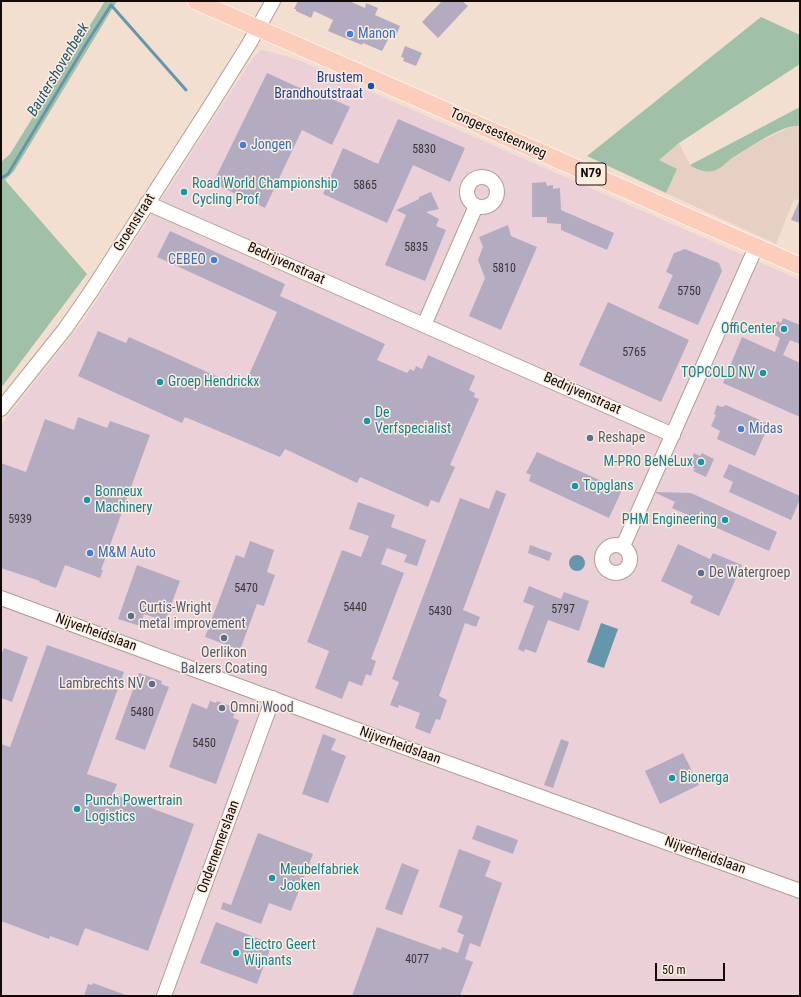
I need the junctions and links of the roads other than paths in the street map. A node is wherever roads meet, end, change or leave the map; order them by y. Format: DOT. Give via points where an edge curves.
graph roads {
  1 [pos="196,1"];
  2 [pos="273,1"];
  3 [pos="254,34"];
  4 [pos="147,203"];
  5 [pos="476,206"];
  6 [pos="756,247"];
  7 [pos="800,266"];
  8 [pos="424,324"];
  9 [pos="1,409"];
  10 [pos="673,435"];
  11 [pos="623,546"];
  12 [pos="1,598"];
  13 [pos="273,698"];
  14 [pos="800,891"];
  15 [pos="164,996"];
  1 -- 3 [label="main road, Tongersesteenweg / N79"];
  2 -- 3 [label="street, Groenstraat"];
  3 -- 4 [label="street, Groenstraat"];
  3 -- 6 [label="main road, Tongersesteenweg / N79"];
  4 -- 8 [label="street, Bedrijvenstraat"];
  4 -- 9 [label="street, Groenstraat" via="65,329"];
  5 -- 8 [label="street"];
  6 -- 7 [label="main road, Tongersesteenweg / N79"];
  6 -- 10 [label="street"];
  8 -- 10 [label="street, Bedrijvenstraat"];
  10 -- 11 [label="street"];
  12 -- 13 [label="street, Nijverheidslaan"];
  13 -- 14 [label="street, Nijverheidslaan"];
  13 -- 15 [label="street, Ondernemerslaan"];
}
